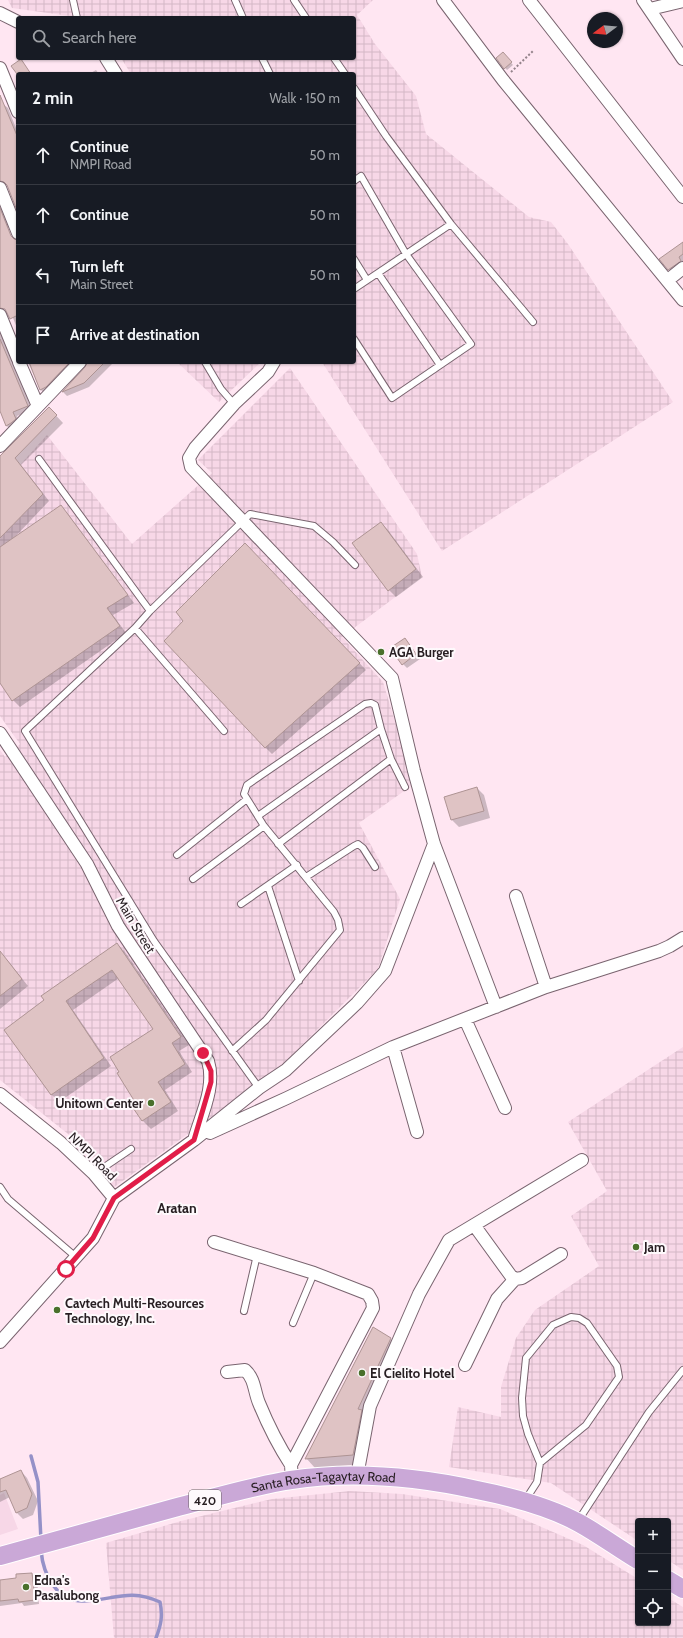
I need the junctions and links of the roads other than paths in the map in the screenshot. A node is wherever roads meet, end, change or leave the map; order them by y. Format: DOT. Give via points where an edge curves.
graph roads {
  1 [pos="73,0"];
  2 [pos="235,0"];
  3 [pos="294,0"];
  4 [pos="443,0"];
  5 [pos="529,0"];
  6 [pos="683,1"];
  7 [pos="646,5"];
  8 [pos="0,13"];
  9 [pos="77,16"];
  10 [pos="242,16"];
  11 [pos="305,16"];
  12 [pos="16,21"];
  13 [pos="683,59"];
  14 [pos="107,60"];
  15 [pos="263,60"];
  16 [pos="335,60"];
  17 [pos="0,68"];
  18 [pos="115,72"];
  19 [pos="269,72"];
  20 [pos="344,72"];
  21 [pos="2,81"];
  22 [pos="356,91"];
  23 [pos="16,108"];
  24 [pos="356,179"];
  25 [pos="0,188"];
  26 [pos="683,197"];
  27 [pos="451,224"];
  28 [pos="16,228"];
  29 [pos="406,254"];
  30 [pos="356,262"];
  31 [pos="683,268"];
  32 [pos="378,273"];
  33 [pos="367,280"];
  34 [pos="668,280"];
  35 [pos="356,288"];
  36 [pos="683,300"];
  37 [pos="0,315"];
  38 [pos="533,322"];
  39 [pos="356,342"];
  40 [pos="16,354"];
  41 [pos="20,364"];
  42 [pos="74,364"];
  43 [pos="207,364"];
  44 [pos="273,364"];
  45 [pos="440,365"];
  46 [pos="234,404"];
  47 [pos="38,406"];
  48 [pos="1,442"];
  49 [pos="39,459"];
  50 [pos="243,522"];
  51 [pos="354,565"];
  52 [pos="150,611"];
  53 [pos="135,628"];
  54 [pos="381,729"];
  55 [pos="224,731"];
  56 [pos="0,733"];
  57 [pos="391,759"];
  58 [pos="405,787"];
  59 [pos="247,799"];
  60 [pos="258,816"];
  61 [pos="264,826"];
  62 [pos="278,844"];
  63 [pos="434,844"];
  64 [pos="177,855"];
  65 [pos="297,865"];
  66 [pos="375,867"];
  67 [pos="306,877"];
  68 [pos="193,879"];
  69 [pos="268,886"];
  70 [pos="516,896"];
  71 [pos="241,904"];
  72 [pos="683,938"];
  73 [pos="299,982"];
  74 [pos="546,987"];
  75 [pos="496,1007"];
  76 [pos="465,1019"];
  77 [pos="393,1047"];
  78 [pos="232,1051"];
  79 [pos="259,1088"];
  80 [pos="0,1094"];
  81 [pos="505,1108"];
  82 [pos="418,1132"];
  83 [pos="194,1140"];
  84 [pos="131,1149"];
  85 [pos="582,1160"];
  86 [pos="94,1174"];
  87 [pos="0,1187"];
  88 [pos="114,1198"];
  89 [pos="474,1224"];
  90 [pos="214,1242"];
  91 [pos="561,1254"];
  92 [pos="257,1255"];
  93 [pos="76,1257"];
  94 [pos="314,1273"];
  95 [pos="515,1279"];
  96 [pos="244,1311"];
  97 [pos="293,1323"];
  98 [pos="0,1342"];
  99 [pos="465,1365"];
  100 [pos="683,1370"];
  101 [pos="227,1372"];
  102 [pos="540,1463"];
  103 [pos="292,1472"];
  104 [pos="357,1476"];
  105 [pos="525,1501"];
  106 [pos="578,1522"];
  107 [pos="6,1553"];
  108 [pos="635,1558"];
  109 [pos="671,1582"];
  110 [pos="683,1589"];
  1 -- 9 [label="lane"];
  2 -- 10 [label="lane"];
  3 -- 11 [label="lane"];
  4 -- 34 [label="street" via="503,80"];
  5 -- 26 [label="street"];
  6 -- 7 [label="street"];
  7 -- 13 [label="street"];
  8 -- 12 [label="street"];
  14 -- 18 [label="street"];
  15 -- 19 [label="lane"];
  16 -- 20 [label="lane"];
  17 -- 21 [label="street"];
  21 -- 23 [label="street"];
  22 -- 27 [label="lane"];
  24 -- 29 [label="lane" via="360,176"];
  25 -- 28 [label="street"];
  27 -- 29 [label="lane"];
  27 -- 38 [label="lane"];
  29 -- 32 [label="lane"];
  29 -- 45 [label="lane" via="471,344"];
  30 -- 33 [label="lane"];
  31 -- 34 [label="street"];
  32 -- 33 [label="lane"];
  32 -- 45 [label="lane"];
  33 -- 35 [label="lane"];
  34 -- 36 [label="street"];
  37 -- 40 [label="street"];
  39 -- 45 [label="lane" via="392,398"];
  41 -- 47 [label="street"];
  42 -- 47 [label="street"];
  43 -- 46 [label="lane" via="221,389"];
  44 -- 46 [label="street" via="268,372"];
  46 -- 50 [label="street" via="189,458 190,467"];
  47 -- 48 [label="street"];
  49 -- 52 [label="lane"];
  50 -- 51 [label="lane" via="250,514 314,526"];
  50 -- 52 [label="lane"];
  50 -- 63 [label="street" via="392,678"];
  52 -- 53 [label="lane"];
  53 -- 55 [label="lane"];
  53 -- 78 [label="lane" via="25,731 154,941"];
  54 -- 57 [label="lane"];
  54 -- 59 [label="lane" via="375,706 371,703 365,704 247,786 244,794"];
  54 -- 60 [label="lane"];
  56 -- 83 [label="street, Main Street" via="87,864 118,926 208,1061 211,1082"];
  57 -- 58 [label="lane"];
  57 -- 62 [label="lane"];
  59 -- 60 [label="lane"];
  59 -- 64 [label="lane"];
  60 -- 61 [label="lane"];
  61 -- 62 [label="lane"];
  61 -- 68 [label="lane"];
  62 -- 65 [label="lane"];
  63 -- 75 [label="street"];
  63 -- 79 [label="street" via="385,971 356,1003 286,1070"];
  65 -- 67 [label="lane"];
  65 -- 69 [label="lane"];
  66 -- 67 [label="lane" via="358,844"];
  67 -- 73 [label="lane" via="334,912 340,930"];
  69 -- 71 [label="lane"];
  69 -- 73 [label="lane"];
  70 -- 74 [label="street"];
  72 -- 74 [label="street" via="659,951"];
  73 -- 78 [label="lane" via="266,1020"];
  74 -- 75 [label="street"];
  75 -- 76 [label="street"];
  76 -- 77 [label="street"];
  76 -- 81 [label="street"];
  77 -- 82 [label="street"];
  77 -- 83 [label="street" via="293,1096"];
  78 -- 79 [label="lane"];
  79 -- 83 [label="street"];
  80 -- 86 [label="street, NMPI Road" via="61,1143"];
  83 -- 88 [label="street"];
  84 -- 86 [label="lane"];
  85 -- 89 [label="street"];
  86 -- 88 [label="street, NMPI Road"];
  87 -- 93 [label="lane" via="8,1199"];
  88 -- 93 [label="street, NMPI Road" via="93,1238"];
  89 -- 95 [label="street" via="510,1276"];
  89 -- 104 [label="street" via="449,1240 419,1294 370,1406"];
  90 -- 92 [label="street"];
  91 -- 95 [label="street" via="522,1278"];
  92 -- 94 [label="street"];
  92 -- 96 [label="lane"];
  93 -- 98 [label="street, NMPI Road"];
  94 -- 97 [label="lane"];
  94 -- 103 [label="street" via="368,1294 373,1308"];
  95 -- 99 [label="street" via="497,1299"];
  100 -- 106 [label="lane" via="649,1412"];
  101 -- 103 [label="street" via="245,1370 250,1375 258,1401"];
  102 -- 102 [label="lane" via="523,1416 526,1358 553,1325 571,1317 579,1318 587,1323 616,1366 619,1376 586,1425"];
  102 -- 105 [label="lane" via="537,1482"];
  103 -- 104 [label="main road, Santa Rosa-Tagaytay Road / 420"];
  103 -- 107 [label="main road, Santa Rosa-Tagaytay Road / 420" via="227,1494"];
  104 -- 105 [label="main road, Santa Rosa-Tagaytay Road / 420" via="456,1485"];
  105 -- 106 [label="main road, Santa Rosa-Tagaytay Road / 420"];
  106 -- 108 [label="main road, Santa Rosa-Tagaytay Road / 420"];
  109 -- 110 [label="main road"];
}
